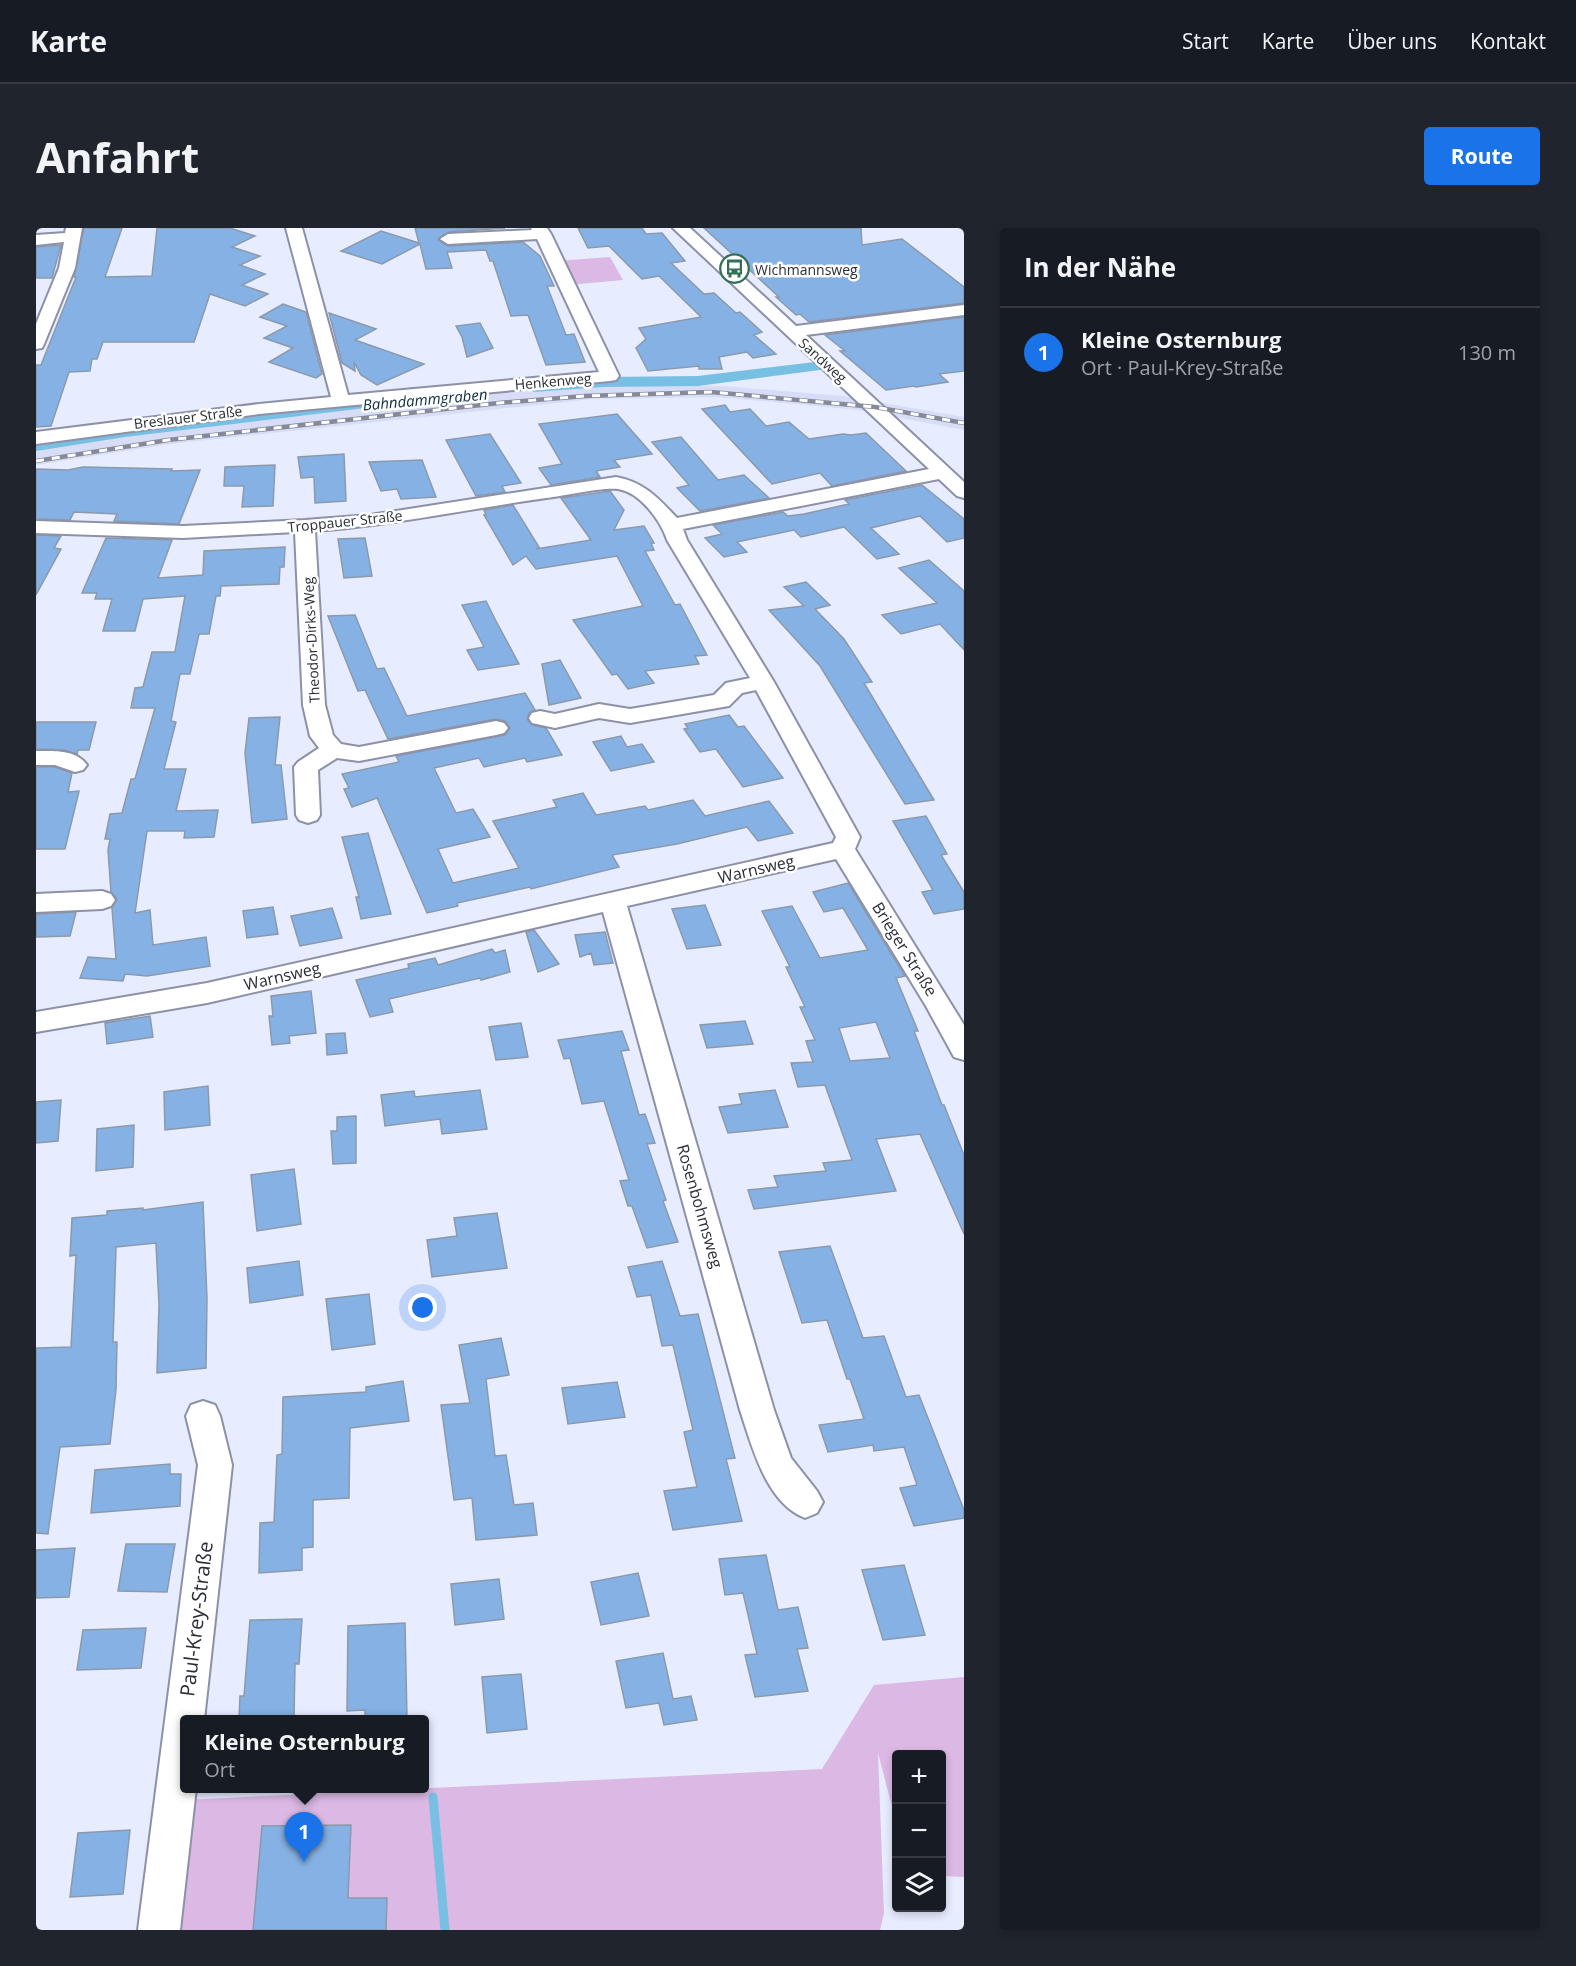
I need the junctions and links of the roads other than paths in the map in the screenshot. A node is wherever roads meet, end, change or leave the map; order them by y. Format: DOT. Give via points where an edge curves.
graph roads {
  1 [pos="294,228"];
  2 [pos="681,228"];
  3 [pos="541,231"];
  4 [pos="74,233"];
  5 [pos="448,239"];
  6 [pos="36,240"];
  7 [pos="43,308"];
  8 [pos="964,310"];
  9 [pos="792,332"];
  10 [pos="36,344"];
  11 [pos="404,395"];
  12 [pos="341,401"];
  13 [pos="36,438"];
  14 [pos="944,472"];
  15 [pos="964,492"];
  16 [pos="672,525"];
  17 [pos="304,526"];
  18 [pos="36,527"];
  19 [pos="763,682"];
  20 [pos="540,718"];
  21 [pos="496,728"];
  22 [pos="333,750"];
  23 [pos="36,758"];
  24 [pos="75,765"];
  25 [pos="308,815"];
  26 [pos="843,849"];
  27 [pos="102,900"];
  28 [pos="613,901"];
  29 [pos="36,903"];
  30 [pos="36,1022"];
  31 [pos="964,1050"];
  32 [pos="203,1416"];
  33 [pos="805,1502"];
  34 [pos="185,1715"];
  35 [pos="180,1756"];
  36 [pos="159,1930"];
  1 -- 12 [label="street"];
  2 -- 9 [label="street, Sandweg"];
  3 -- 5 [label="street"];
  3 -- 11 [label="street, Henkenweg" via="610,376"];
  4 -- 6 [label="street"];
  4 -- 7 [label="street" via="67,268"];
  7 -- 10 [label="street"];
  8 -- 9 [label="street"];
  9 -- 14 [label="street, Sandweg"];
  11 -- 12 [label="street, Breslauer Straße"];
  12 -- 13 [label="street, Breslauer Straße"];
  14 -- 15 [label="street, Sandweg"];
  14 -- 16 [label="street"];
  16 -- 17 [label="street, Troppauer Straße" via="641,492 616,483 370,521"];
  16 -- 19 [label="street" via="700,582"];
  17 -- 18 [label="street, Troppauer Straße" via="183,532"];
  17 -- 22 [label="street, Theodor-Dirks-Weg" via="314,705 322,736"];
  19 -- 20 [label="street" via="734,688 722,701 630,716 599,711 555,721"];
  19 -- 26 [label="street" via="848,837"];
  21 -- 22 [label="street" via="359,754"];
  22 -- 25 [label="street" via="306,767"];
  23 -- 24 [label="street" via="59,758"];
  26 -- 28 [label="street, Warnsweg"];
  26 -- 31 [label="street, Brieger Straße"];
  27 -- 29 [label="street"];
  28 -- 30 [label="street, Warnsweg" via="207,993"];
  28 -- 33 [label="street, Rosenbohmsweg" via="758,1410 777,1467"];
  32 -- 34 [label="street, Paul-Krey-Straße" via="215,1465"];
  35 -- 36 [label="street, Paul-Krey-Straße"];
}
